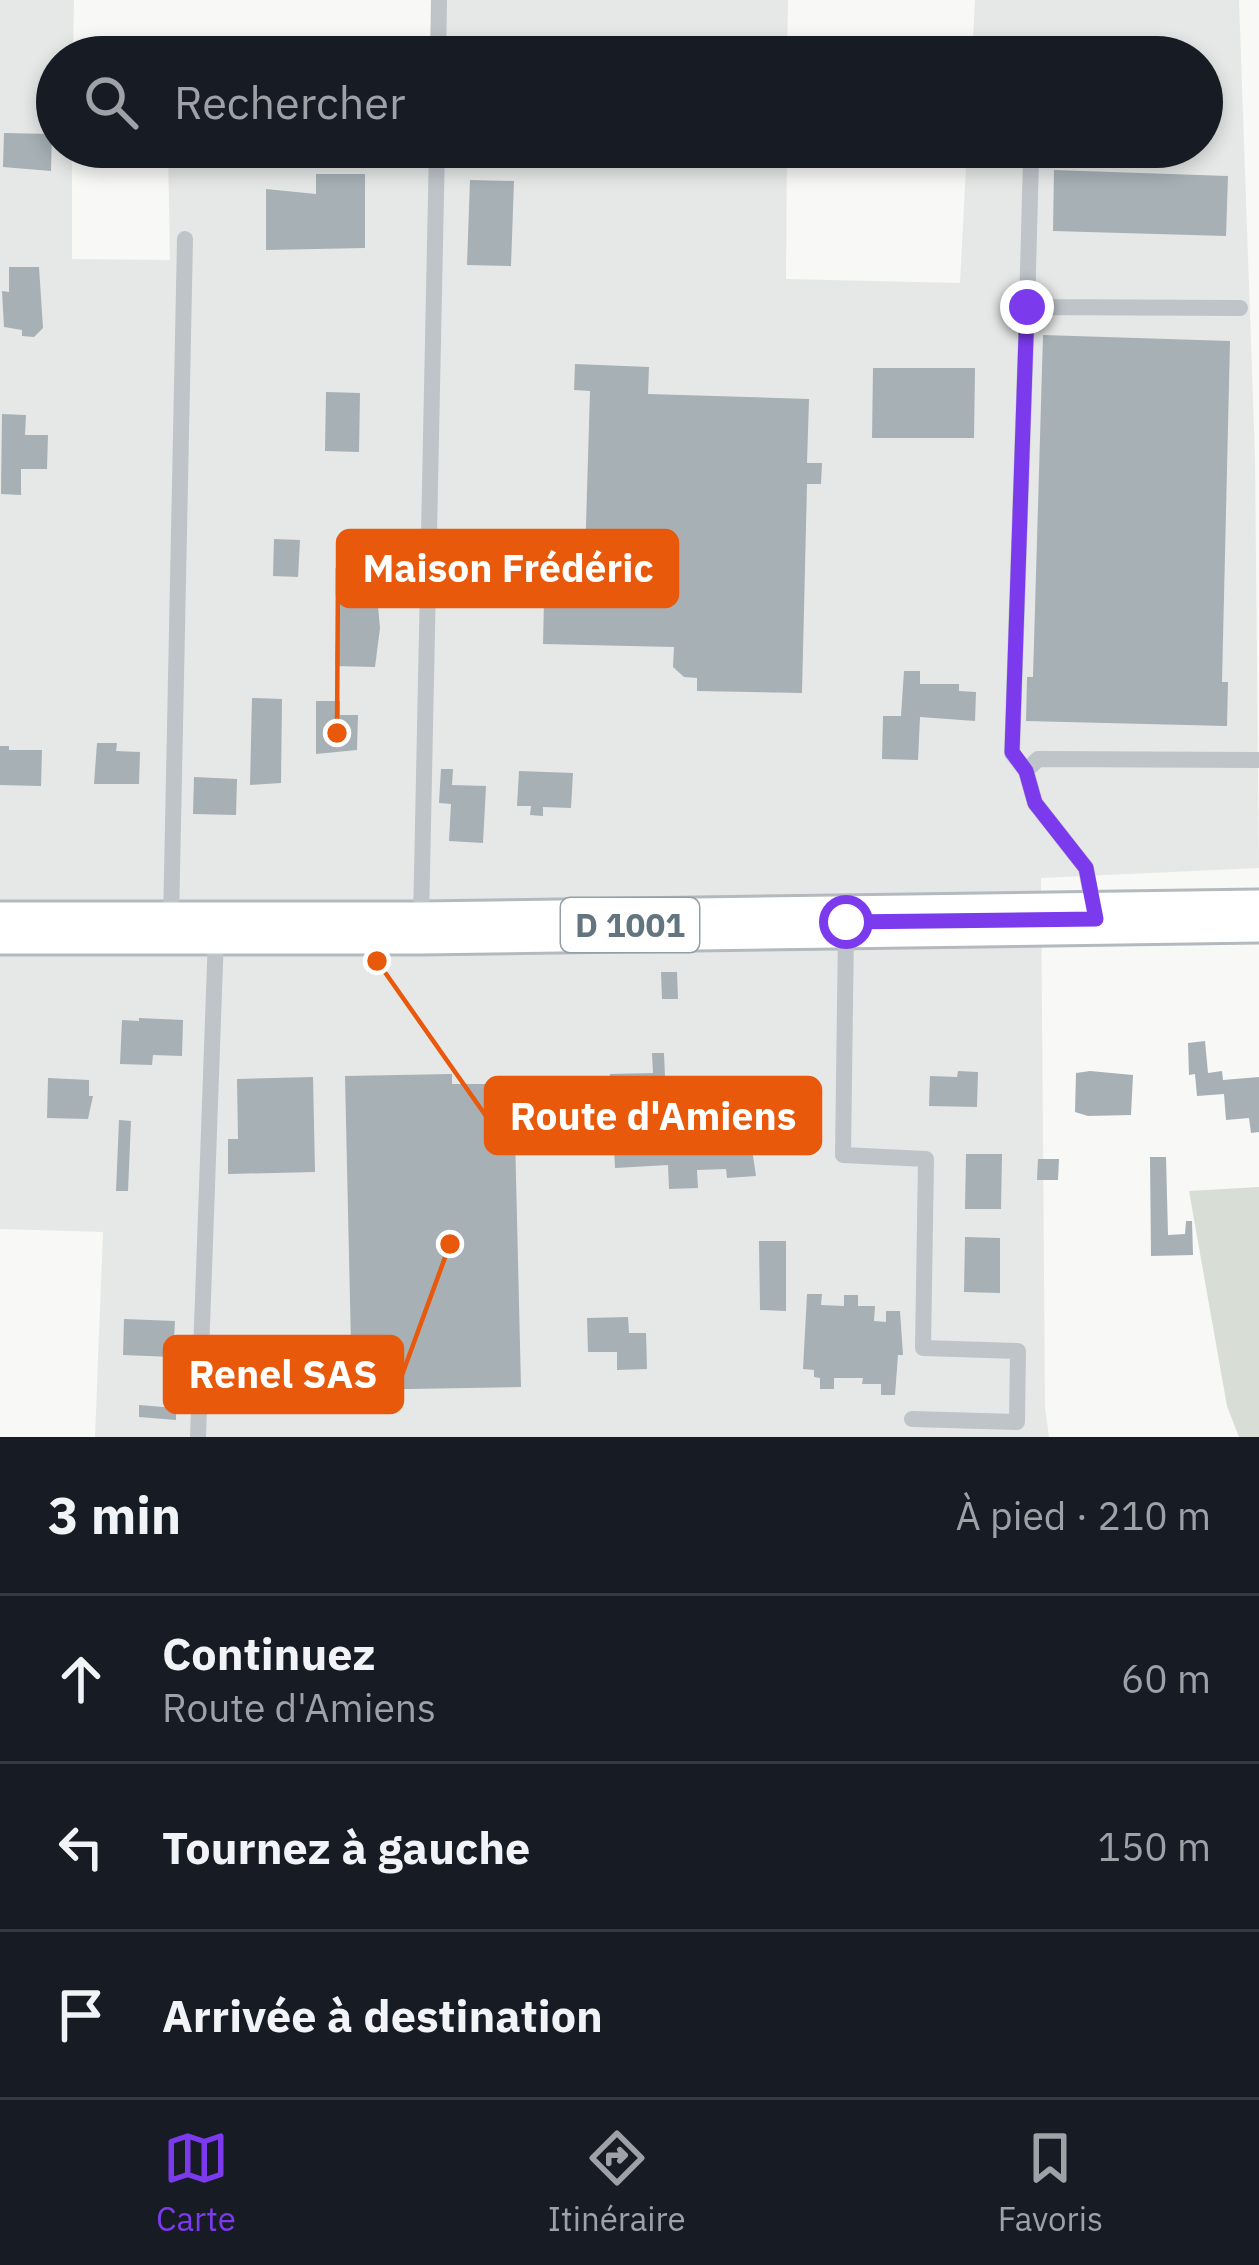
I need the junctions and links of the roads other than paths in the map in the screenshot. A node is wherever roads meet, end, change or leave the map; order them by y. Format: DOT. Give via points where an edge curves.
graph roads {
  1 [pos="439,0"];
  2 [pos="438,36"];
  3 [pos="437,168"];
  4 [pos="1031,168"];
  5 [pos="185,239"];
  6 [pos="1027,307"];
  7 [pos="1240,308"];
  8 [pos="1259,760"];
  9 [pos="1026,771"];
  10 [pos="1259,916"];
  11 [pos="1096,919"];
  12 [pos="846,922"];
  13 [pos="0,928"];
  14 [pos="193,928"];
  15 [pos="421,928"];
  16 [pos="912,1419"];
  17 [pos="197,1437"];
  1 -- 2 [label="lane"];
  3 -- 15 [label="lane"];
  4 -- 6 [label="lane"];
  5 -- 14 [label="lane"];
  6 -- 7 [label="lane"];
  6 -- 9 [label="lane" via="1012,752"];
  8 -- 9 [label="lane" via="1038,759"];
  9 -- 11 [label="lane" via="1035,803 1086,868"];
  10 -- 11 [label="main road, D 1001"];
  11 -- 12 [label="main road, D 1001"];
  12 -- 15 [label="main road, D 1001"];
  12 -- 16 [label="lane" via="843,1155 926,1159 923,1348 1018,1351 1017,1422"];
  13 -- 14 [label="main road, D 1001"];
  14 -- 15 [label="main road, D 1001"];
  14 -- 17 [label="lane"];
}
